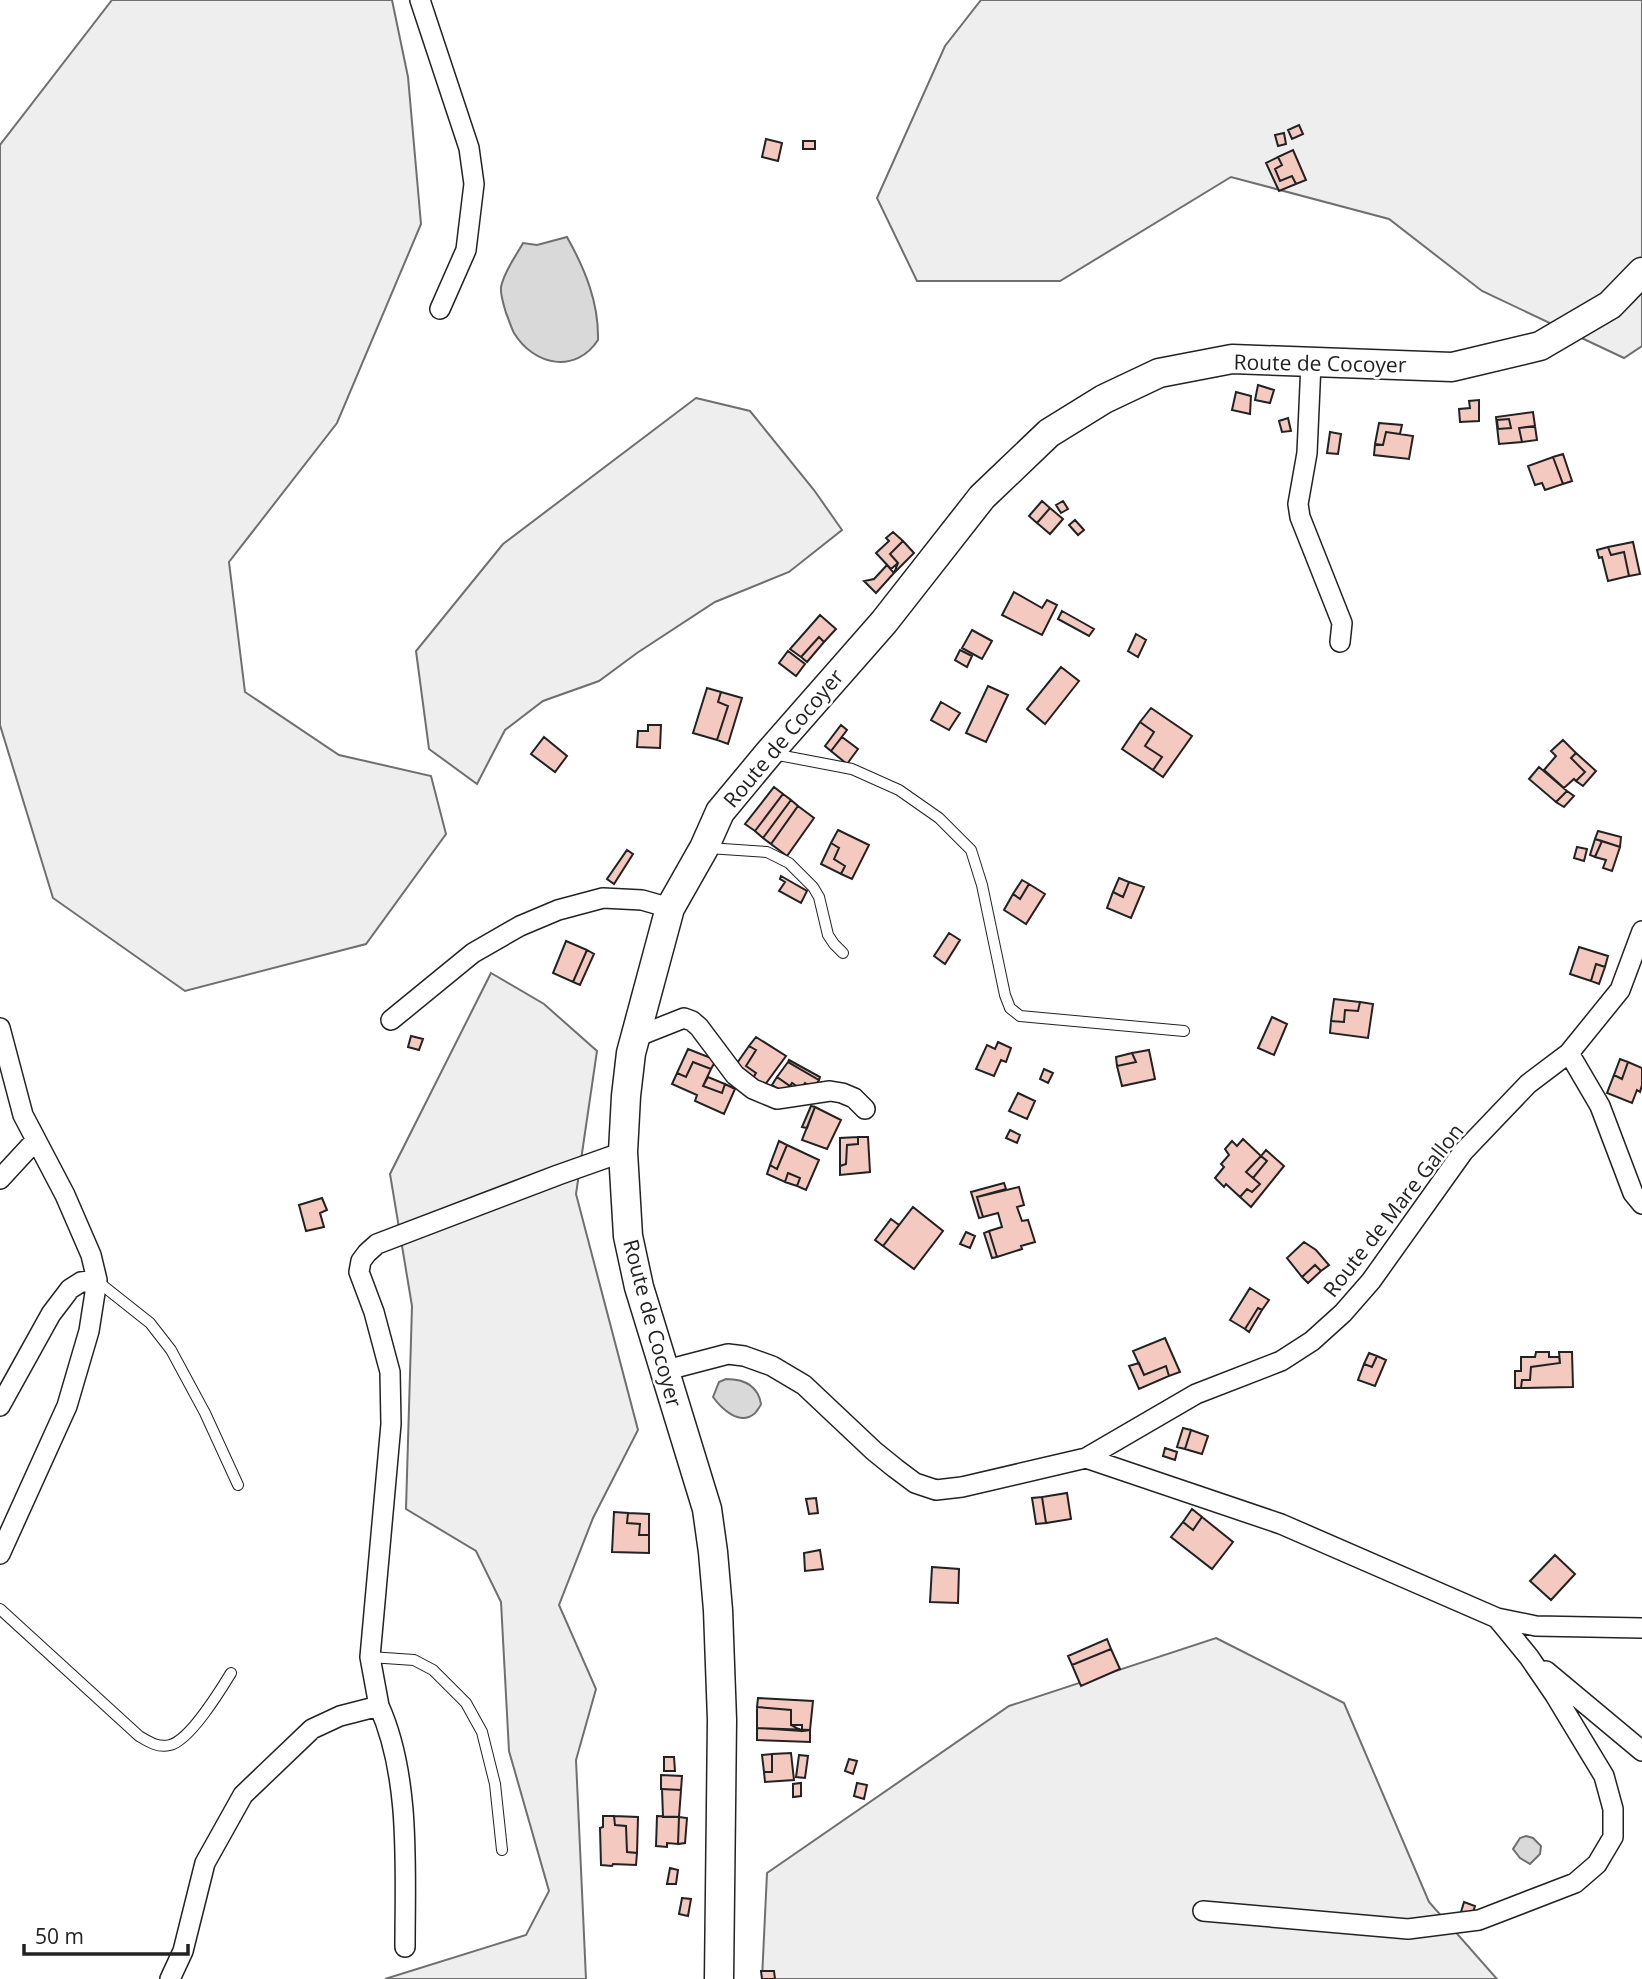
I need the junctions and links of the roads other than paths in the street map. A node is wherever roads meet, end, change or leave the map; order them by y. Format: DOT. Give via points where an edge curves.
graph roads {
  1 [pos="420,0"];
  2 [pos="1642,272"];
  3 [pos="440,309"];
  4 [pos="1311,363"];
  5 [pos="1340,642"];
  6 [pos="769,753"];
  7 [pos="704,848"];
  8 [pos="670,908"];
  9 [pos="1642,932"];
  10 [pos="843,953"];
  11 [pos="391,1020"];
  12 [pos="0,1028"];
  13 [pos="1184,1031"];
  14 [pos="636,1037"];
  15 [pos="1569,1053"];
  16 [pos="865,1109"];
  17 [pos="36,1140"];
  18 [pos="624,1152"];
  19 [pos="0,1179"];
  20 [pos="1642,1204"];
  21 [pos="97,1280"];
  22 [pos="663,1371"];
  23 [pos="0,1406"];
  24 [pos="1086,1458"];
  25 [pos="238,1485"];
  26 [pos="0,1554"];
  27 [pos="0,1609"];
  28 [pos="1497,1618"];
  29 [pos="1642,1628"];
  30 [pos="370,1657"];
  31 [pos="1529,1657"];
  32 [pos="231,1673"];
  33 [pos="379,1706"];
  34 [pos="1642,1751"];
  35 [pos="502,1850"];
  36 [pos="1203,1911"];
  37 [pos="405,1947"];
  38 [pos="170,1979"];
  39 [pos="719,1979"];
  1 -- 3 [label="street" via="470,148 474,184 466,250"];
  2 -- 4 [label="main road, Route de Cocoyer" via="1610,305 1539,346 1452,367"];
  4 -- 5 [label="street" via="1307,453 1298,504 1342,623"];
  4 -- 6 [label="main road, Route de Cocoyer" via="1232,359 1159,373 1104,399 1049,433 982,497 884,622"];
  6 -- 7 [label="main road, Route de Cocoyer" via="720,812"];
  6 -- 13 [label="lane" via="852,769 898,790 939,818 971,850 1005,995 1020,1016"];
  7 -- 8 [label="main road, Route de Cocoyer"];
  7 -- 10 [label="lane" via="767,852 789,863 813,887 828,935"];
  8 -- 11 [label="street" via="642,900 603,898 558,910 473,953"];
  8 -- 14 [label="main road, Route de Cocoyer"];
  9 -- 15 [label="street, Route de Mare Gallon" via="1620,990"];
  12 -- 17 [label="street" via="23,1115"];
  14 -- 16 [label="street" via="684,1018 699,1027 735,1075 753,1089 777,1100 842,1093"];
  14 -- 18 [label="main road, Route de Cocoyer" via="626,1096"];
  15 -- 20 [label="street" via="1600,1106 1633,1193"];
  15 -- 24 [label="street, Route de Mare Gallon" via="1528,1084 1462,1152 1371,1281 1312,1341 1281,1360 1196,1394"];
  17 -- 19 [label="street"];
  17 -- 21 [label="street" via="76,1219"];
  18 -- 22 [label="main road, Route de Cocoyer" via="628,1236"];
  18 -- 30 [label="street" via="377,1244 361,1262 359,1272 390,1372 391,1424"];
  21 -- 23 [label="street" via="70,1289"];
  21 -- 25 [label="lane" via="150,1323 171,1350"];
  21 -- 26 [label="street" via="89,1331 67,1406"];
  22 -- 24 [label="street, Route de Mare Gallon" via="728,1354 772,1366 804,1385 895,1468 915,1483 936,1490"];
  22 -- 39 [label="main road, Route de Cocoyer" via="707,1508 717,1599 722,1720"];
  24 -- 28 [label="street" via="1281,1524"];
  27 -- 32 [label="lane" via="139,1736 155,1745 182,1741"];
  28 -- 29 [label="street" via="1536,1626"];
  28 -- 31 [label="street"];
  30 -- 33 [label="street"];
  30 -- 35 [label="lane" via="414,1660 433,1670 466,1703 482,1732 495,1784"];
  31 -- 34 [label="street"];
  31 -- 36 [label="street" via="1604,1776 1613,1809 1613,1837 1597,1864 1575,1883 1479,1920 1408,1929"];
  33 -- 37 [label="street" via="397,1761 404,1827"];
  33 -- 38 [label="street" via="340,1716 312,1730 243,1795 205,1863 183,1951"];
}
